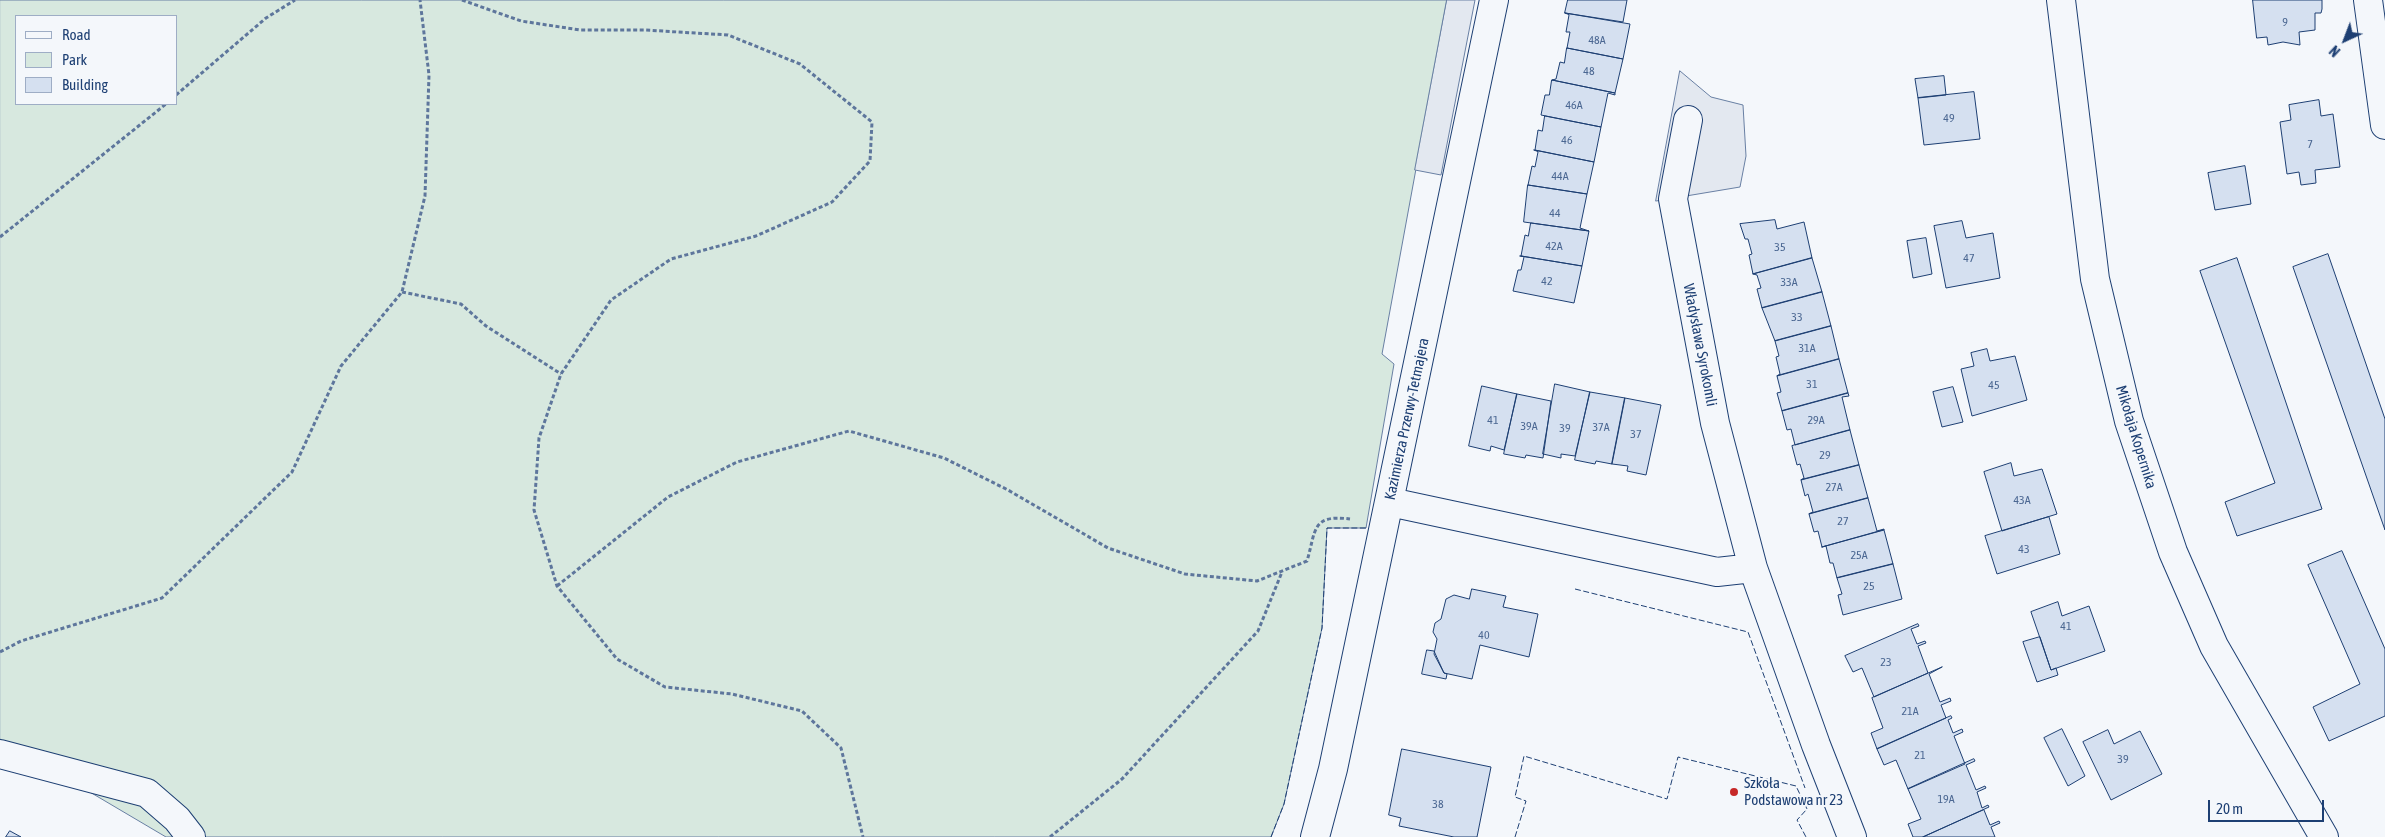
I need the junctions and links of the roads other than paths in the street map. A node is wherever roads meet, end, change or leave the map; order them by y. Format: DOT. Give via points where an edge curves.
graph roads {
  1 [pos="1494,0"];
  2 [pos="2061,0"];
  3 [pos="2368,0"];
  4 [pos="1688,120"];
  5 [pos="2385,125"];
  6 [pos="1390,502"];
  7 [pos="1753,568"];
  8 [pos="0,754"];
  9 [pos="191,837"];
  10 [pos="1315,837"];
  11 [pos="1852,837"];
  12 [pos="2324,837"];
  1 -- 6 [label="street, Kazimierza Przerwy-Tetmajera"];
  2 -- 12 [label="street, Mikołaja Kopernika" via="2095,279 2129,421 2173,552 2214,646"];
  3 -- 5 [label="street"];
  4 -- 7 [label="street, Władysława Syrokomli" via="1673,199 1676,220 1715,424"];
  6 -- 7 [label="street" via="1717,572"];
  6 -- 10 [label="street, Kazimierza Przerwy-Tetmajera" via="1333,769"];
  7 -- 11 [label="street, Władysława Syrokomli"];
  8 -- 9 [label="street" via="147,793 177,819"];
}
